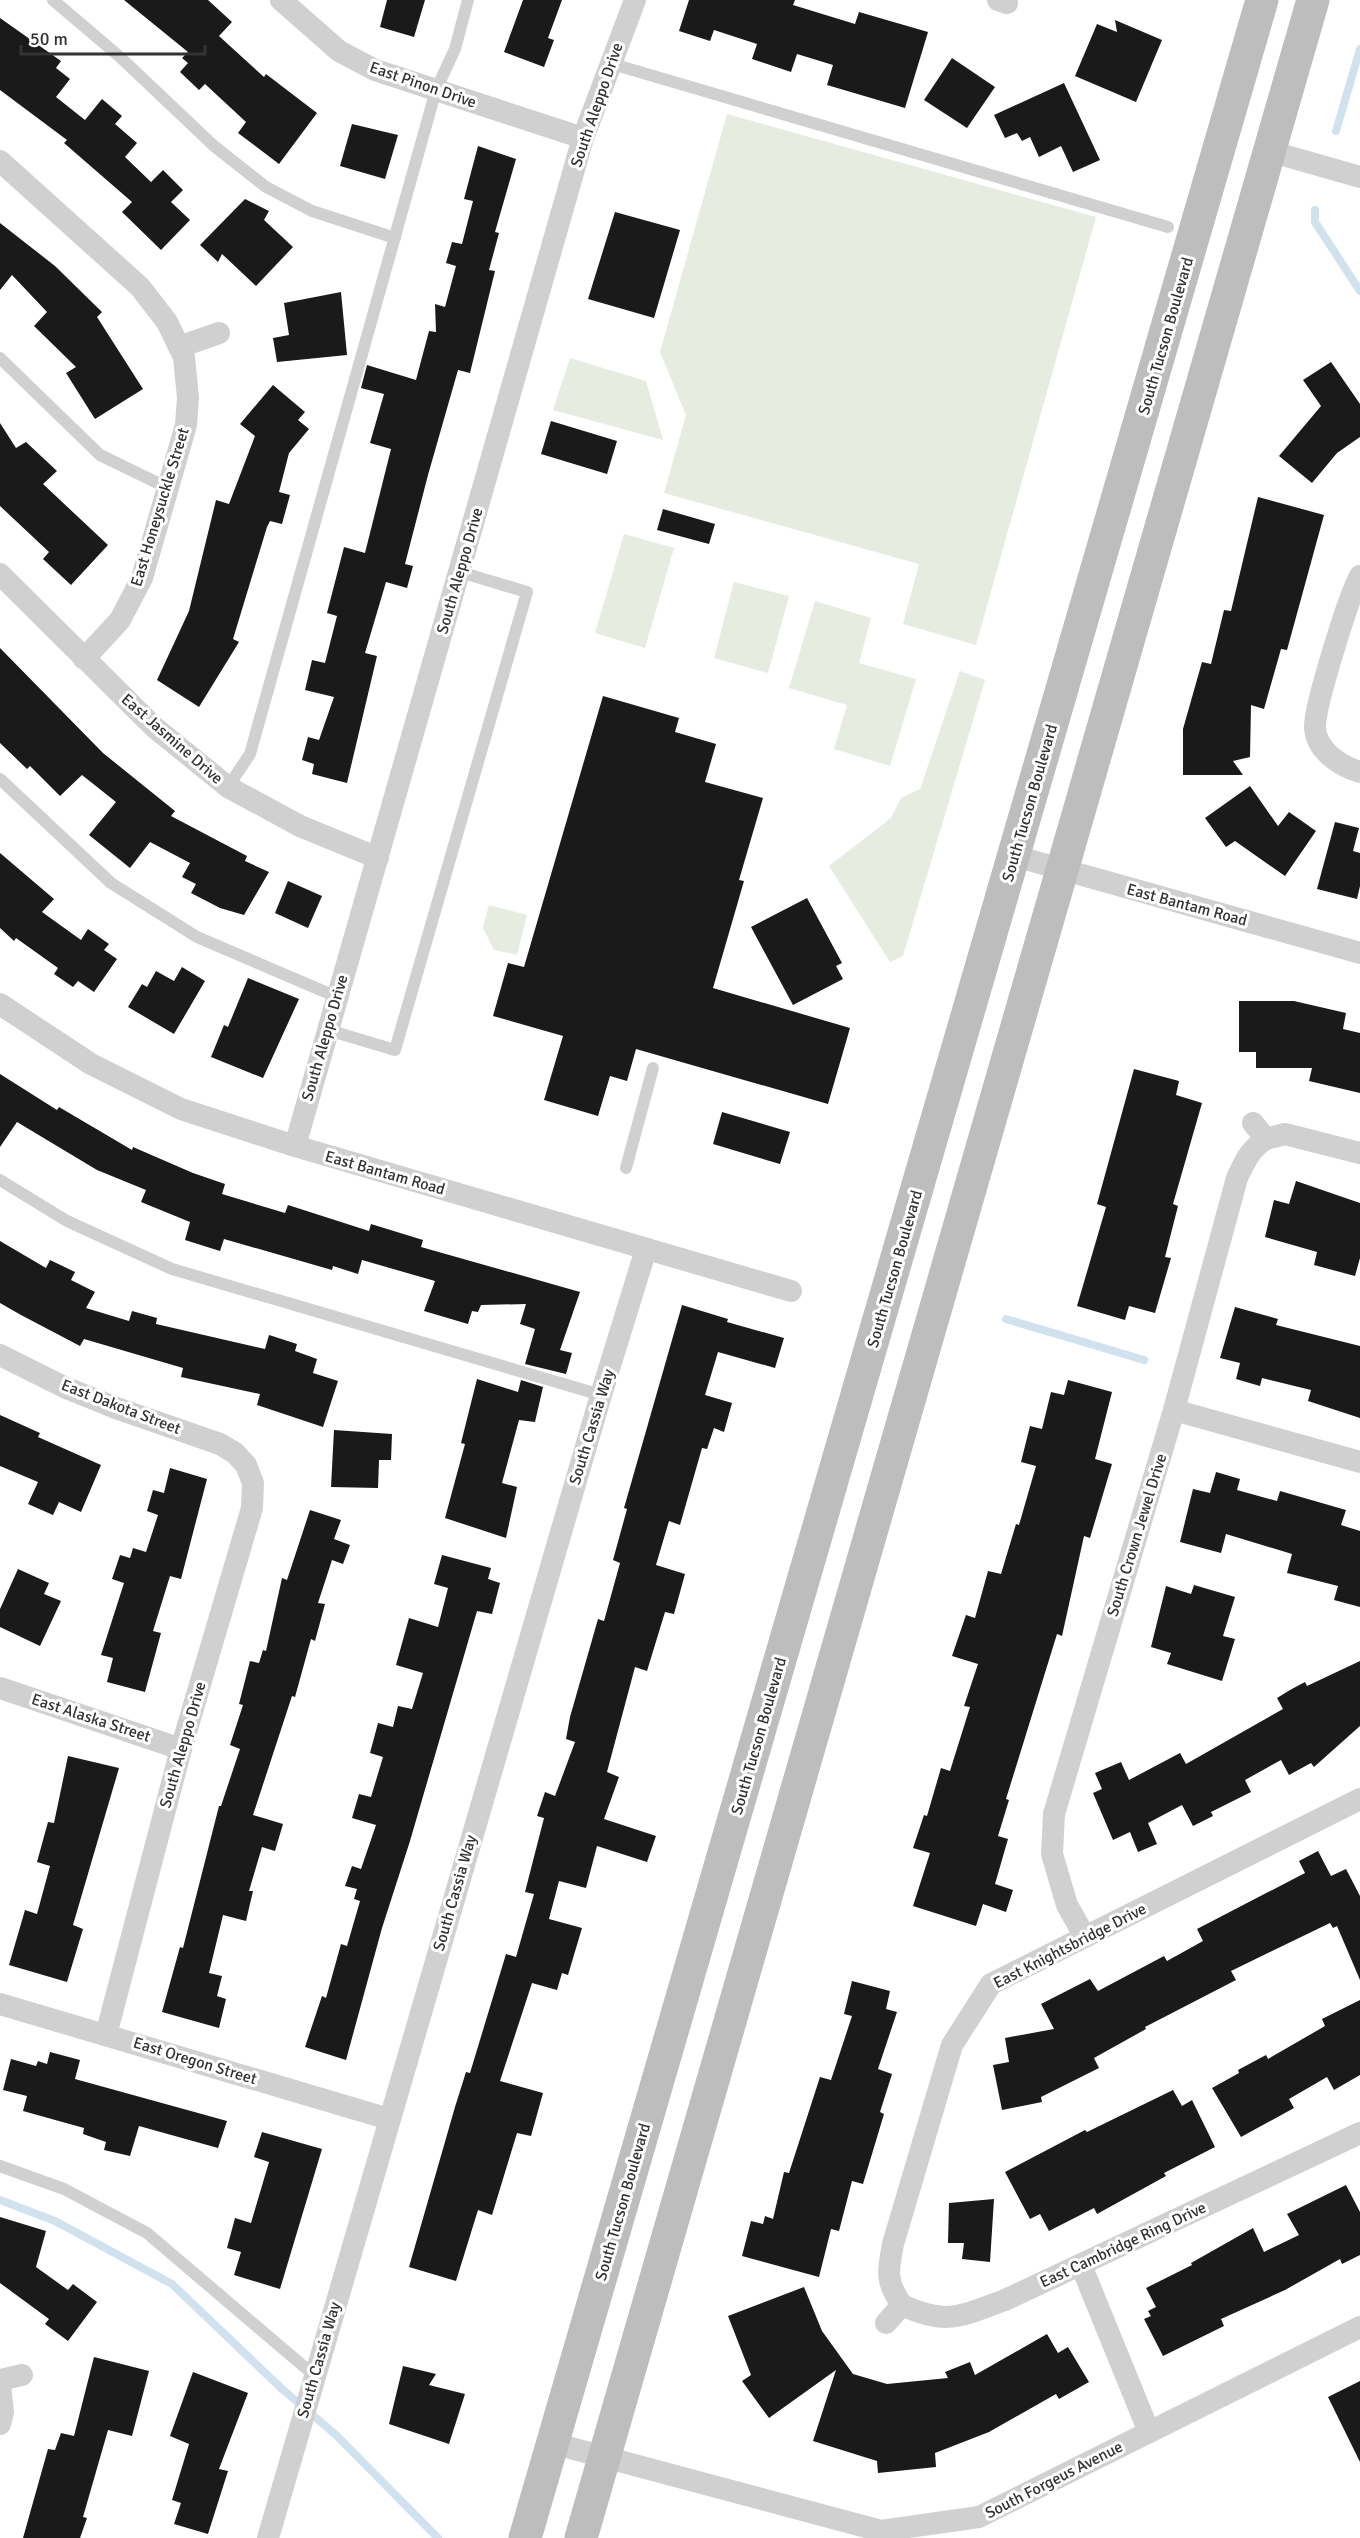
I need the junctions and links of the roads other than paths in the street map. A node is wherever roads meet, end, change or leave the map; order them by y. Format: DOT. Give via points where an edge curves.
graph roads {
  1 [pos="53,0"];
  2 [pos="281,0"];
  3 [pos="468,0"];
  4 [pos="635,0"];
  5 [pos="1262,0"];
  6 [pos="1312,0"];
  7 [pos="609,63"];
  8 [pos="436,90"];
  9 [pos="583,138"];
  10 [pos="1269,151"];
  11 [pos="0,161"];
  12 [pos="1360,177"];
  13 [pos="1168,227"];
  14 [pos="395,238"];
  15 [pos="219,333"];
  16 [pos="179,347"];
  17 [pos="0,358"];
  18 [pos="168,488"];
  19 [pos="460,572"];
  20 [pos="0,574"];
  21 [pos="1360,576"];
  22 [pos="84,659"];
  23 [pos="1360,772"];
  24 [pos="0,779"];
  25 [pos="228,787"];
  26 [pos="1015,856"];
  27 [pos="378,858"];
  28 [pos="1064,870"];
  29 [pos="1360,953"];
  30 [pos="337,996"];
  31 [pos="0,1004"];
  32 [pos="328,1030"];
  33 [pos="654,1068"];
  34 [pos="295,1146"];
  35 [pos="1360,1153"];
  36 [pos="626,1168"];
  37 [pos="0,1180"];
  38 [pos="646,1249"];
  39 [pos="791,1291"];
  40 [pos="0,1355"];
  41 [pos="601,1395"];
  42 [pos="1174,1410"];
  43 [pos="250,1460"];
  44 [pos="1360,1462"];
  45 [pos="0,1688"];
  46 [pos="181,1749"];
  47 [pos="1360,1799"];
  48 [pos="1085,1937"];
  49 [pos="0,2004"];
  50 [pos="106,2035"];
  51 [pos="389,2119"];
  52 [pos="1360,2133"];
  53 [pos="0,2166"];
  54 [pos="1081,2265"];
  55 [pos="902,2305"];
  56 [pos="886,2323"];
  57 [pos="1360,2327"];
  58 [pos="315,2376"];
  59 [pos="0,2385"];
  60 [pos="0,2424"];
  61 [pos="1149,2432"];
  62 [pos="552,2443"];
  63 [pos="602,2458"];
  64 [pos="855,2531"];
  65 [pos="888,2534"];
  66 [pos="268,2538"];
  67 [pos="525,2538"];
  68 [pos="580,2538"];
  1 -- 14 [label="lane" via="214,146 266,187 312,211"];
  2 -- 8 [label="street, East Pinon Drive" via="339,51 375,70"];
  3 -- 8 [label="lane" via="455,49"];
  4 -- 7 [label="street, South Aleppo Drive"];
  5 -- 26 [label="main road, South Tucson Boulevard"];
  6 -- 10 [label="main road"];
  7 -- 9 [label="street, South Aleppo Drive"];
  7 -- 13 [label="lane"];
  8 -- 9 [label="street, East Pinon Drive"];
  8 -- 14 [label="lane"];
  9 -- 19 [label="street, South Aleppo Drive"];
  10 -- 12 [label="street"];
  10 -- 28 [label="main road"];
  11 -- 16 [label="street, East Honeysuckle Street" via="140,287 167,322"];
  14 -- 25 [label="lane" via="250,754"];
  15 -- 16 [label="street"];
  16 -- 18 [label="street, East Honeysuckle Street" via="184,357 188,398 186,425"];
  17 -- 18 [label="lane" via="100,455"];
  18 -- 22 [label="street, East Honeysuckle Street" via="142,578 120,620"];
  19 -- 27 [label="street, South Aleppo Drive"];
  19 -- 32 [label="lane" via="527,591 394,1050"];
  20 -- 22 [label="street, East Jasmine Drive"];
  21 -- 23 [label="street" via="1320,695 1314,728 1317,753"];
  22 -- 25 [label="street, East Jasmine Drive" via="154,727"];
  24 -- 30 [label="lane" via="111,883 197,938"];
  25 -- 27 [label="street, East Jasmine Drive" via="300,826"];
  26 -- 28 [label="street, East Bantam Road"];
  26 -- 62 [label="main road, South Tucson Boulevard"];
  27 -- 30 [label="street, South Aleppo Drive"];
  28 -- 29 [label="street, East Bantam Road"];
  28 -- 63 [label="main road"];
  30 -- 32 [label="street, South Aleppo Drive"];
  31 -- 34 [label="street, East Bantam Road" via="91,1064 180,1109"];
  32 -- 34 [label="street, South Aleppo Drive"];
  33 -- 36 [label="lane"];
  34 -- 38 [label="street, East Bantam Road"];
  35 -- 42 [label="street, South Crown Jewel Drive" via="1260,1131 1256,1146 1237,1178"];
  37 -- 41 [label="lane" via="67,1221 172,1269"];
  38 -- 39 [label="street, East Bantam Road"];
  38 -- 41 [label="street, South Cassia Way"];
  40 -- 43 [label="street, East Dakota Street" via="64,1387 220,1444"];
  41 -- 51 [label="street, South Cassia Way"];
  42 -- 44 [label="street"];
  42 -- 48 [label="street, South Crown Jewel Drive" via="1054,1814 1052,1854 1067,1905"];
  43 -- 46 [label="street, South Aleppo Drive" via="252,1508"];
  45 -- 46 [label="street, East Alaska Street"];
  46 -- 50 [label="street, South Aleppo Drive"];
  47 -- 48 [label="street, East Knightsbridge Drive"];
  48 -- 55 [label="street, East Knightsbridge Drive" via="991,1984 952,2045 891,2253 888,2278"];
  49 -- 50 [label="street, East Oregon Street"];
  50 -- 51 [label="street, East Oregon Street"];
  51 -- 58 [label="street, South Cassia Way"];
  52 -- 54 [label="street, East Cambridge Ring Drive"];
  53 -- 58 [label="lane" via="64,2188 147,2233"];
  54 -- 55 [label="street, East Cambridge Ring Drive" via="1005,2300 951,2318 931,2317"];
  54 -- 61 [label="street"];
  55 -- 56 [label="street"];
  57 -- 61 [label="street, South Forgeus Avenue"];
  58 -- 66 [label="street, South Cassia Way"];
  59 -- 60 [label="street"];
  61 -- 65 [label="street, South Forgeus Avenue" via="979,2517"];
  62 -- 63 [label="street, South Forgeus Avenue"];
  62 -- 67 [label="main road, South Tucson Boulevard"];
  63 -- 64 [label="street, South Forgeus Avenue"];
  63 -- 68 [label="main road"];
  64 -- 65 [label="street, South Forgeus Avenue"];
}
